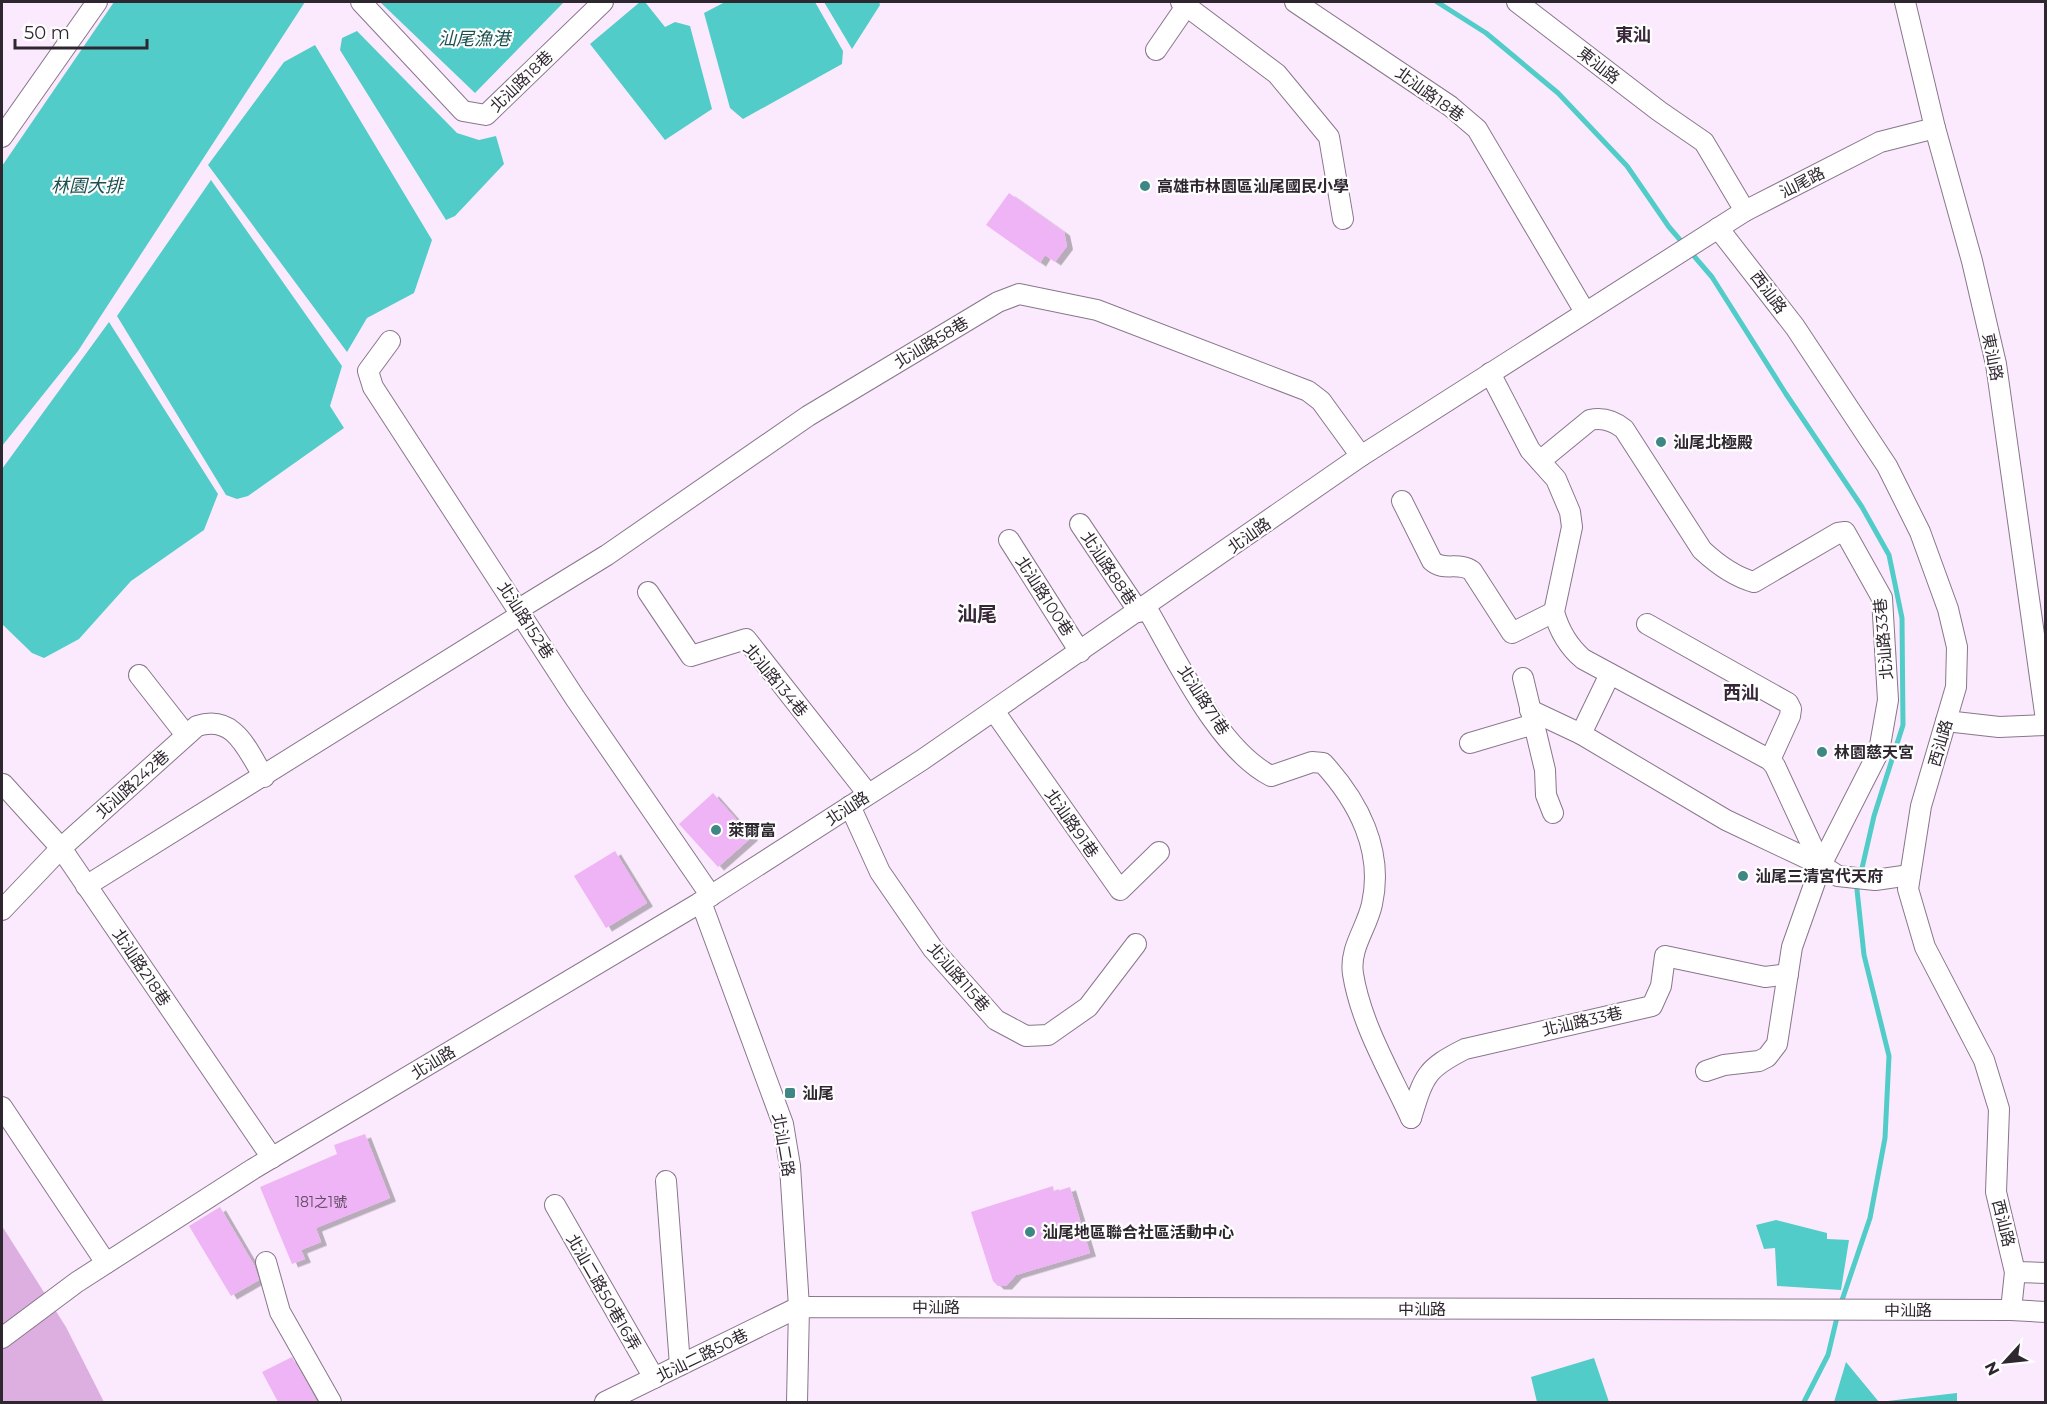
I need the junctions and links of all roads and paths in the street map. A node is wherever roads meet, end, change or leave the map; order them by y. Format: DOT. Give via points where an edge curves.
graph roads {
  1 [pos="97,2"];
  2 [pos="361,2"];
  3 [pos="603,2"];
  4 [pos="1295,2"];
  5 [pos="1517,2"];
  6 [pos="1905,2"];
  7 [pos="1185,3"];
  8 [pos="1156,50"];
  9 [pos="1935,128"];
  10 [pos="2,137"];
  11 [pos="1745,211"];
  12 [pos="1342,219"];
  13 [pos="1712,232"];
  14 [pos="1677,254"];
  15 [pos="1586,312"];
  16 [pos="390,341"];
  17 [pos="1490,373"];
  18 [pos="1361,456"];
  19 [pos="1540,461"];
  20 [pos="1402,501"];
  21 [pos="1080,524"];
  22 [pos="1009,540"];
  23 [pos="648,592"];
  24 [pos="1143,609"];
  25 [pos="521,612"];
  26 [pos="1554,612"];
  27 [pos="1647,624"];
  28 [pos="1080,652"];
  29 [pos="1610,674"];
  30 [pos="139,675"];
  31 [pos="1523,678"];
  32 [pos="993,711"];
  33 [pos="1532,717"];
  34 [pos="2046,720"];
  35 [pos="1946,721"];
  36 [pos="2046,725"];
  37 [pos="1581,734"];
  38 [pos="186,735"];
  39 [pos="1470,743"];
  40 [pos="1770,760"];
  41 [pos="264,777"];
  42 [pos="3,784"];
  43 [pos="868,795"];
  44 [pos="850,806"];
  45 [pos="1553,813"];
  46 [pos="61,848"];
  47 [pos="1158,852"];
  48 [pos="1821,865"];
  49 [pos="1910,875"];
  50 [pos="86,886"];
  51 [pos="706,899"];
  52 [pos="2,910"];
  53 [pos="1136,944"];
  54 [pos="1788,974"];
  55 [pos="1706,1071"];
  56 [pos="2,1107"];
  57 [pos="1411,1118"];
  58 [pos="272,1158"];
  59 [pos="666,1181"];
  60 [pos="555,1205"];
  61 [pos="266,1262"];
  62 [pos="106,1263"];
  63 [pos="2015,1272"];
  64 [pos="2046,1273"];
  65 [pos="799,1307"];
  66 [pos="2011,1310"];
  67 [pos="2046,1312"];
  68 [pos="2,1338"];
  69 [pos="681,1365"];
  70 [pos="654,1378"];
  71 [pos="331,1402"];
  72 [pos="605,1402"];
  73 [pos="796,1402"];
  1 -- 10 [label="street"];
  2 -- 3 [label="street, 北汕路18巷" via="463,111 486,115"];
  4 -- 15 [label="street, 北汕路18巷" via="1450,106 1477,129"];
  5 -- 11 [label="street, 東汕路" via="1704,142"];
  6 -- 9 [label="street, 東汕路"];
  7 -- 8 [label="street"];
  7 -- 12 [label="street" via="1277,74 1329,137"];
  9 -- 11 [label="street, 汕尾路" via="1880,142"];
  9 -- 34 [label="street, 東汕路" via="1996,364"];
  11 -- 13 [label="street, 汕尾路"];
  13 -- 14 [label="street, 汕尾路"];
  13 -- 35 [label="street, 西汕路" via="1802,336 1887,466 1920,532 1948,609 1957,647 1956,687"];
  14 -- 15 [label="street, 北汕路"];
  15 -- 17 [label="street, 北汕路"];
  16 -- 25 [label="street, 北汕路152巷" via="368,371 369,379"];
  17 -- 18 [label="street, 北汕路"];
  17 -- 19 [label="street" via="1530,450"];
  18 -- 24 [label="street, 北汕路"];
  18 -- 25 [label="street, 北汕路58巷" via="1321,402 1308,391 1097,310 1019,294 998,302 808,416"];
  19 -- 26 [label="street" via="1556,479 1572,527"];
  19 -- 48 [label="street, 北汕路33巷" via="1590,420 1600,418 1617,424 1624,429 1702,550 1754,582 1838,533 1845,532 1850,537 1882,598 1888,699 1879,752"];
  20 -- 26 [label="street" via="1432,561 1441,567 1461,566 1472,571 1512,633"];
  21 -- 24 [label="street, 北汕路88巷"];
  22 -- 28 [label="street, 北汕路100巷"];
  23 -- 43 [label="street, 北汕路134巷" via="691,656 746,639"];
  24 -- 28 [label="street, 北汕路"];
  24 -- 57 [label="street, 北汕路71巷" via="1218,728 1258,770 1271,776 1312,762 1323,763 1340,782 1367,828 1375,866 1372,904 1353,953 1352,973 1367,1023"];
  25 -- 41 [label="street, 北汕路58巷"];
  25 -- 51 [label="street, 北汕路152巷"];
  26 -- 29 [label="street" via="1575,652"];
  27 -- 40 [label="street" via="1788,703 1790,716"];
  28 -- 32 [label="street, 北汕路"];
  29 -- 37 [label="street"];
  29 -- 40 [label="street"];
  30 -- 38 [label="street"];
  31 -- 33 [label="street"];
  32 -- 43 [label="street, 北汕路"];
  32 -- 47 [label="street, 北汕路91巷" via="1120,890"];
  33 -- 37 [label="street"];
  33 -- 39 [label="street"];
  33 -- 45 [label="street"];
  35 -- 36 [label="street" via="1999,728"];
  35 -- 49 [label="street, 西汕路" via="1921,806"];
  37 -- 48 [label="street" via="1726,820"];
  38 -- 41 [label="street, 北汕路242巷" via="210,722 222,724 238,736"];
  38 -- 46 [label="street, 北汕路242巷"];
  40 -- 48 [label="street"];
  41 -- 50 [label="street, 北汕路58巷"];
  42 -- 46 [label="street, 北汕路218巷"];
  43 -- 44 [label="street, 北汕路"];
  44 -- 51 [label="street, 北汕路"];
  44 -- 53 [label="street, 北汕路115巷" via="880,872 933,949 996,1020 1026,1036 1048,1035 1088,1007"];
  46 -- 50 [label="street, 北汕路218巷"];
  46 -- 52 [label="street, 北汕路242巷"];
  48 -- 49 [label="street" via="1838,876 1875,880"];
  48 -- 54 [label="street, 北汕路33巷" via="1792,947"];
  49 -- 63 [label="street, 西汕路" via="1908,889 1925,947 1984,1060 1999,1109 1996,1192"];
  50 -- 58 [label="street, 北汕路218巷"];
  51 -- 58 [label="street, 北汕路"];
  51 -- 65 [label="street, 北汕二路" via="783,1125 790,1166"];
  54 -- 55 [label="street, 北汕路33巷" via="1777,1044 1767,1057"];
  54 -- 57 [label="street, 北汕路33巷" via="1765,977 1665,956 1661,986 1652,1006 1465,1049 1437,1063 1424,1079"];
  56 -- 62 [label="street"];
  58 -- 62 [label="street, 北汕路"];
  59 -- 69 [label="street"];
  60 -- 70 [label="street, 北汕二路50巷16弄"];
  61 -- 71 [label="street" via="287,1327"];
  62 -- 68 [label="street, 北汕路"];
  63 -- 64 [label="street"];
  63 -- 66 [label="street, 西汕路"];
  65 -- 66 [label="street, 中汕路"];
  65 -- 69 [label="street, 北汕二路50巷"];
  65 -- 73 [label="street, 北汕二路"];
  66 -- 67 [label="street, 中汕路"];
  69 -- 70 [label="street, 北汕二路50巷"];
  70 -- 72 [label="street, 北汕二路50巷"];
}
